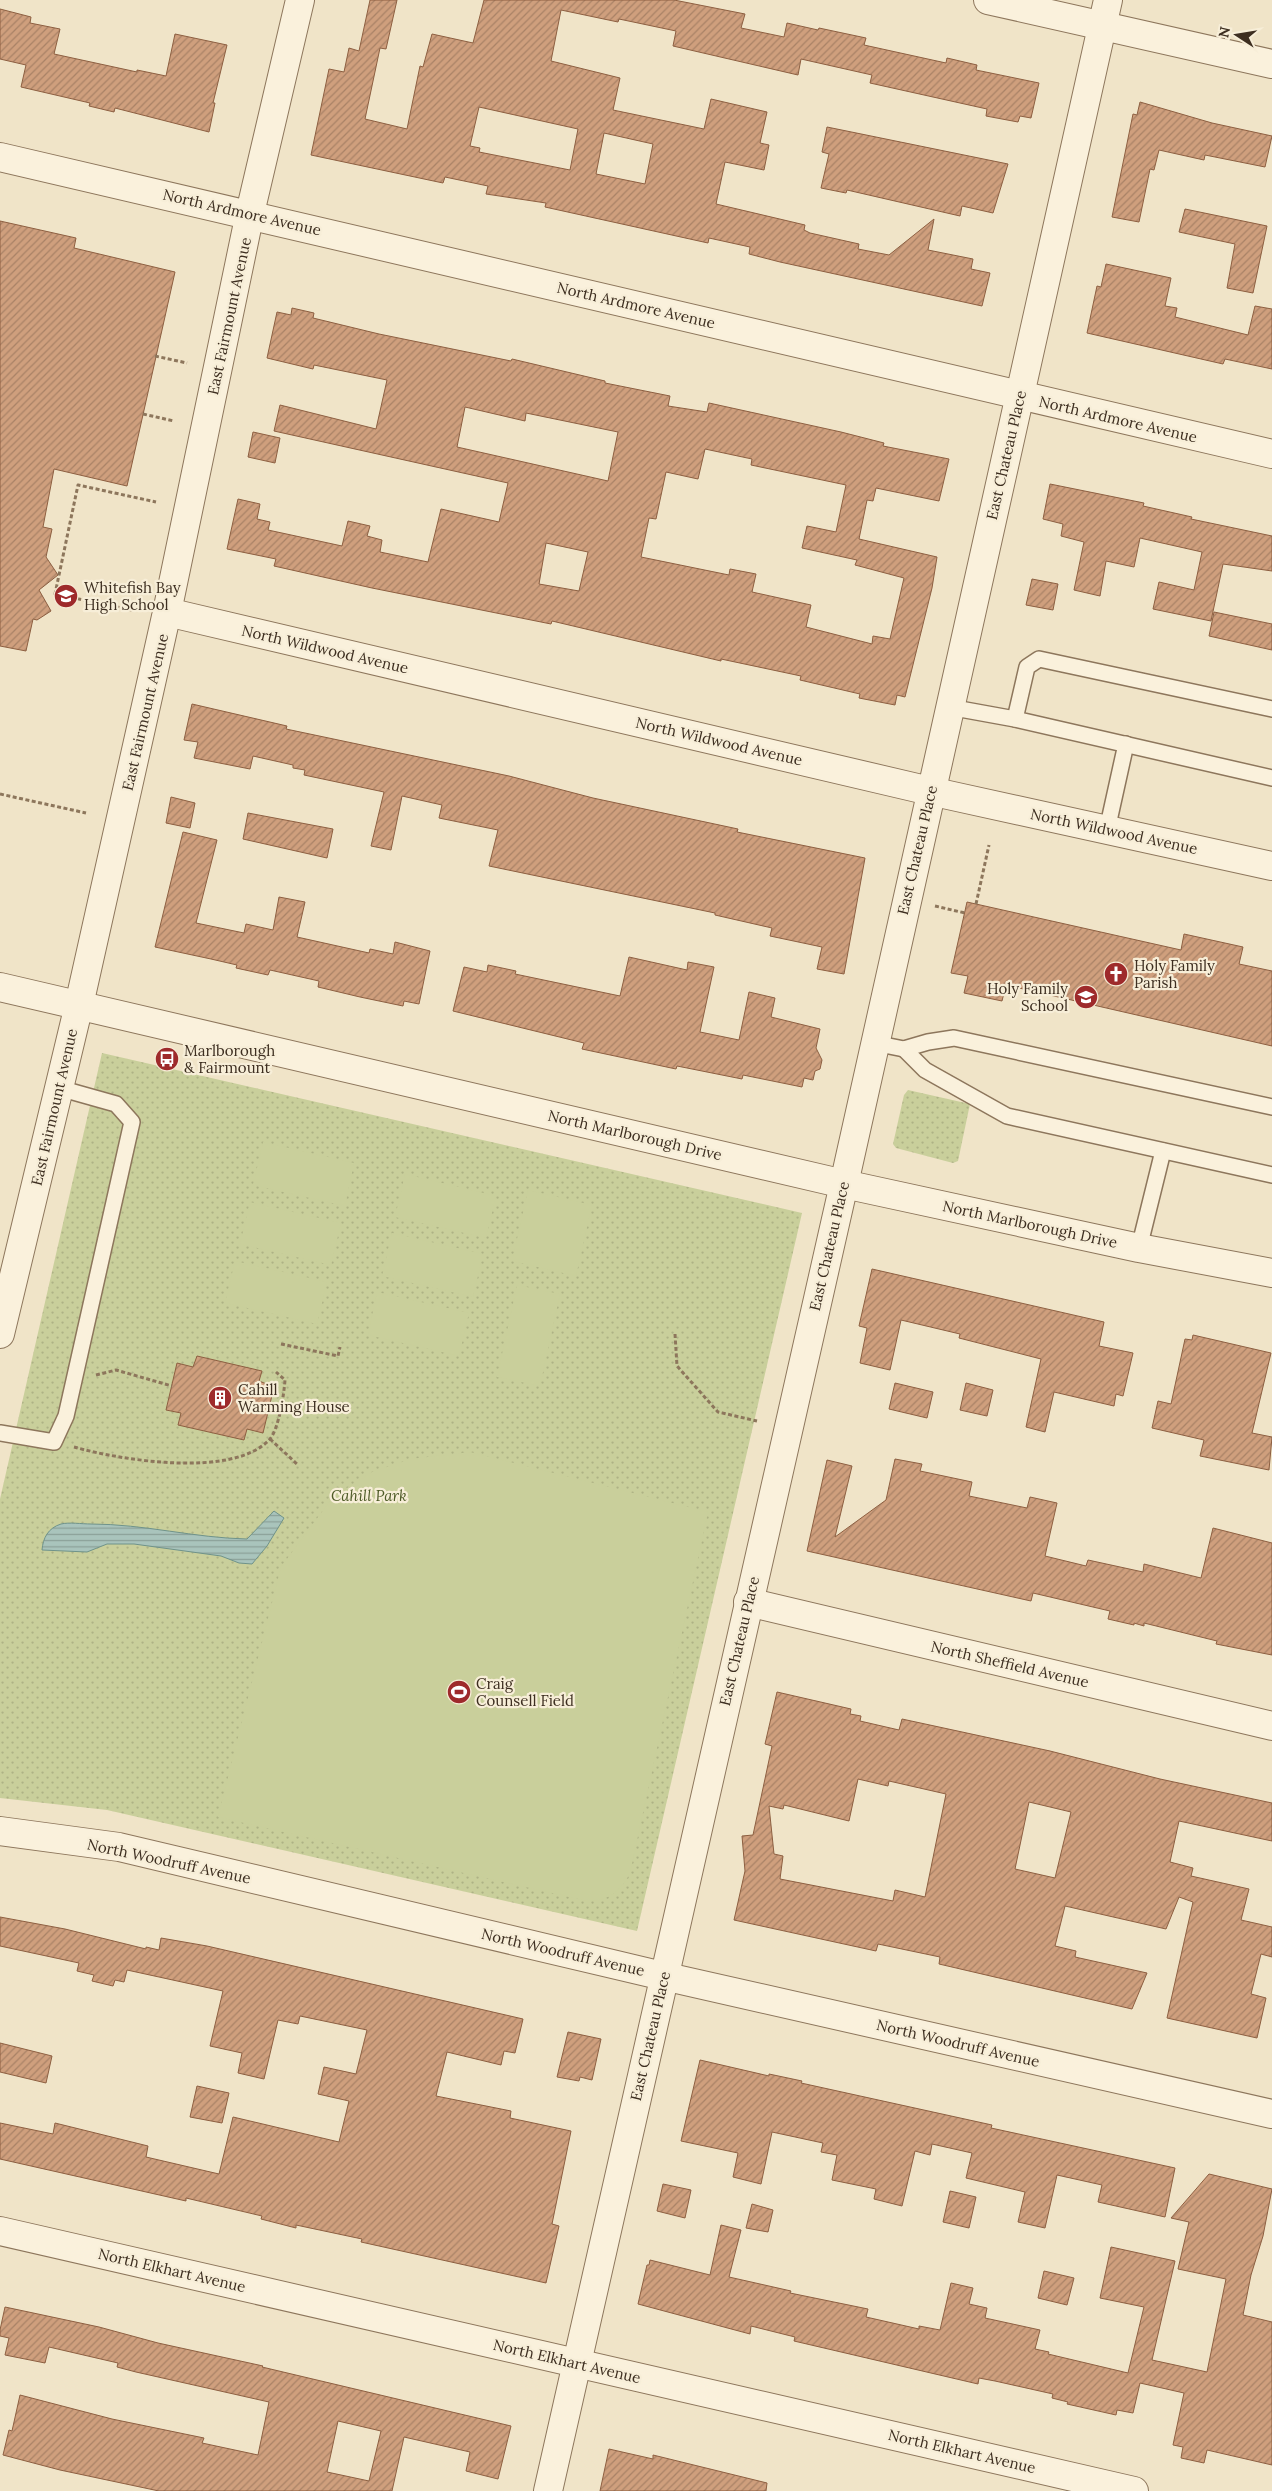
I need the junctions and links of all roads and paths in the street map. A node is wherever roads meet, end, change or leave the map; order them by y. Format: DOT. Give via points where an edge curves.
graph roads {
  1 [pos="300,0"];
  2 [pos="988,0"];
  3 [pos="1105,13"];
  4 [pos="1272,64"];
  5 [pos="0,157"];
  6 [pos="250,214"];
  7 [pos="155,356"];
  8 [pos="187,363"];
  9 [pos="1019,396"];
  10 [pos="143,414"];
  11 [pos="174,421"];
  12 [pos="1272,454"];
  13 [pos="156,502"];
  14 [pos="132,610"];
  15 [pos="167,612"];
  16 [pos="950,707"];
  17 [pos="1272,709"];
  18 [pos="1015,719"];
  19 [pos="1126,744"];
  20 [pos="1272,778"];
  21 [pos="930,790"];
  22 [pos="0,794"];
  23 [pos="86,813"];
  24 [pos="1107,830"];
  25 [pos="989,845"];
  26 [pos="1272,866"];
  27 [pos="976,904"];
  28 [pos="935,906"];
  29 [pos="965,913"];
  30 [pos="0,987"];
  31 [pos="79,1005"];
  32 [pos="874,1043"];
  33 [pos="904,1049"];
  34 [pos="59,1088"];
  35 [pos="1272,1107"];
  36 [pos="1163,1151"];
  37 [pos="1272,1175"];
  38 [pos="844,1184"];
  39 [pos="1139,1248"];
  40 [pos="1272,1272"];
  41 [pos="0,1334"];
  42 [pos="675,1334"];
  43 [pos="282,1344"];
  44 [pos="340,1347"];
  45 [pos="116,1370"];
  46 [pos="276,1372"];
  47 [pos="172,1386"];
  48 [pos="758,1421"];
  49 [pos="0,1433"];
  50 [pos="270,1439"];
  51 [pos="54,1442"];
  52 [pos="297,1464"];
  53 [pos="748,1602"];
  54 [pos="1272,1726"];
  55 [pos="0,1831"];
  56 [pos="663,1976"];
  57 [pos="1272,2114"];
  58 [pos="0,2231"];
  59 [pos="576,2363"];
  60 [pos="548,2491"];
  61 [pos="1134,2491"];
  1 -- 6 [label="street, East Fairmount Avenue"];
  2 -- 3 [label="street"];
  3 -- 4 [label="street"];
  3 -- 9 [label="street, East Chateau Place"];
  5 -- 6 [label="street, North Ardmore Avenue"];
  6 -- 9 [label="street, North Ardmore Avenue"];
  6 -- 15 [label="street, East Fairmount Avenue"];
  7 -- 8 [label="path"];
  9 -- 12 [label="street, North Ardmore Avenue"];
  9 -- 16 [label="street, East Chateau Place"];
  10 -- 11 [label="path"];
  13 -- 14 [label="path" via="78,485 55,594"];
  15 -- 21 [label="street, North Wildwood Avenue"];
  15 -- 31 [label="street, East Fairmount Avenue"];
  16 -- 18 [label="lane"];
  16 -- 21 [label="street, East Chateau Place"];
  17 -- 18 [label="lane" via="1039,659 1027,667"];
  18 -- 19 [label="lane"];
  19 -- 20 [label="lane"];
  19 -- 24 [label="lane"];
  21 -- 24 [label="street, North Wildwood Avenue"];
  21 -- 32 [label="street, East Chateau Place"];
  22 -- 23 [label="path"];
  24 -- 26 [label="street, North Wildwood Avenue"];
  25 -- 27 [label="path"];
  28 -- 29 [label="path"];
  30 -- 31 [label="street, North Marlborough Drive"];
  31 -- 34 [label="street, East Fairmount Avenue"];
  31 -- 38 [label="street, North Marlborough Drive"];
  32 -- 33 [label="lane"];
  32 -- 38 [label="street, East Chateau Place"];
  33 -- 35 [label="lane" via="954,1038"];
  33 -- 36 [label="lane" via="925,1070 1007,1116"];
  34 -- 41 [label="street, East Fairmount Avenue"];
  34 -- 51 [label="lane" via="116,1104 132,1122 66,1416"];
  36 -- 37 [label="lane"];
  36 -- 39 [label="lane"];
  38 -- 39 [label="street, North Marlborough Drive"];
  38 -- 53 [label="street, East Chateau Place"];
  39 -- 40 [label="street, North Marlborough Drive"];
  42 -- 48 [label="path" via="678,1366 718,1412"];
  43 -- 44 [label="path" via="338,1356"];
  45 -- 47 [label="path"];
  46 -- 50 [label="path" via="285,1380 275,1430"];
  49 -- 51 [label="lane"];
  50 -- 51 [label="path" via="254,1450 215,1463 127,1460"];
  50 -- 52 [label="path"];
  53 -- 54 [label="street, North Sheffield Avenue"];
  53 -- 56 [label="street, East Chateau Place"];
  55 -- 56 [label="street, North Woodruff Avenue" via="119,1847"];
  56 -- 57 [label="street, North Woodruff Avenue"];
  56 -- 59 [label="street, East Chateau Place"];
  58 -- 59 [label="street, North Elkhart Avenue"];
  59 -- 60 [label="street, East Chateau Place"];
  59 -- 61 [label="street, North Elkhart Avenue"];
}
